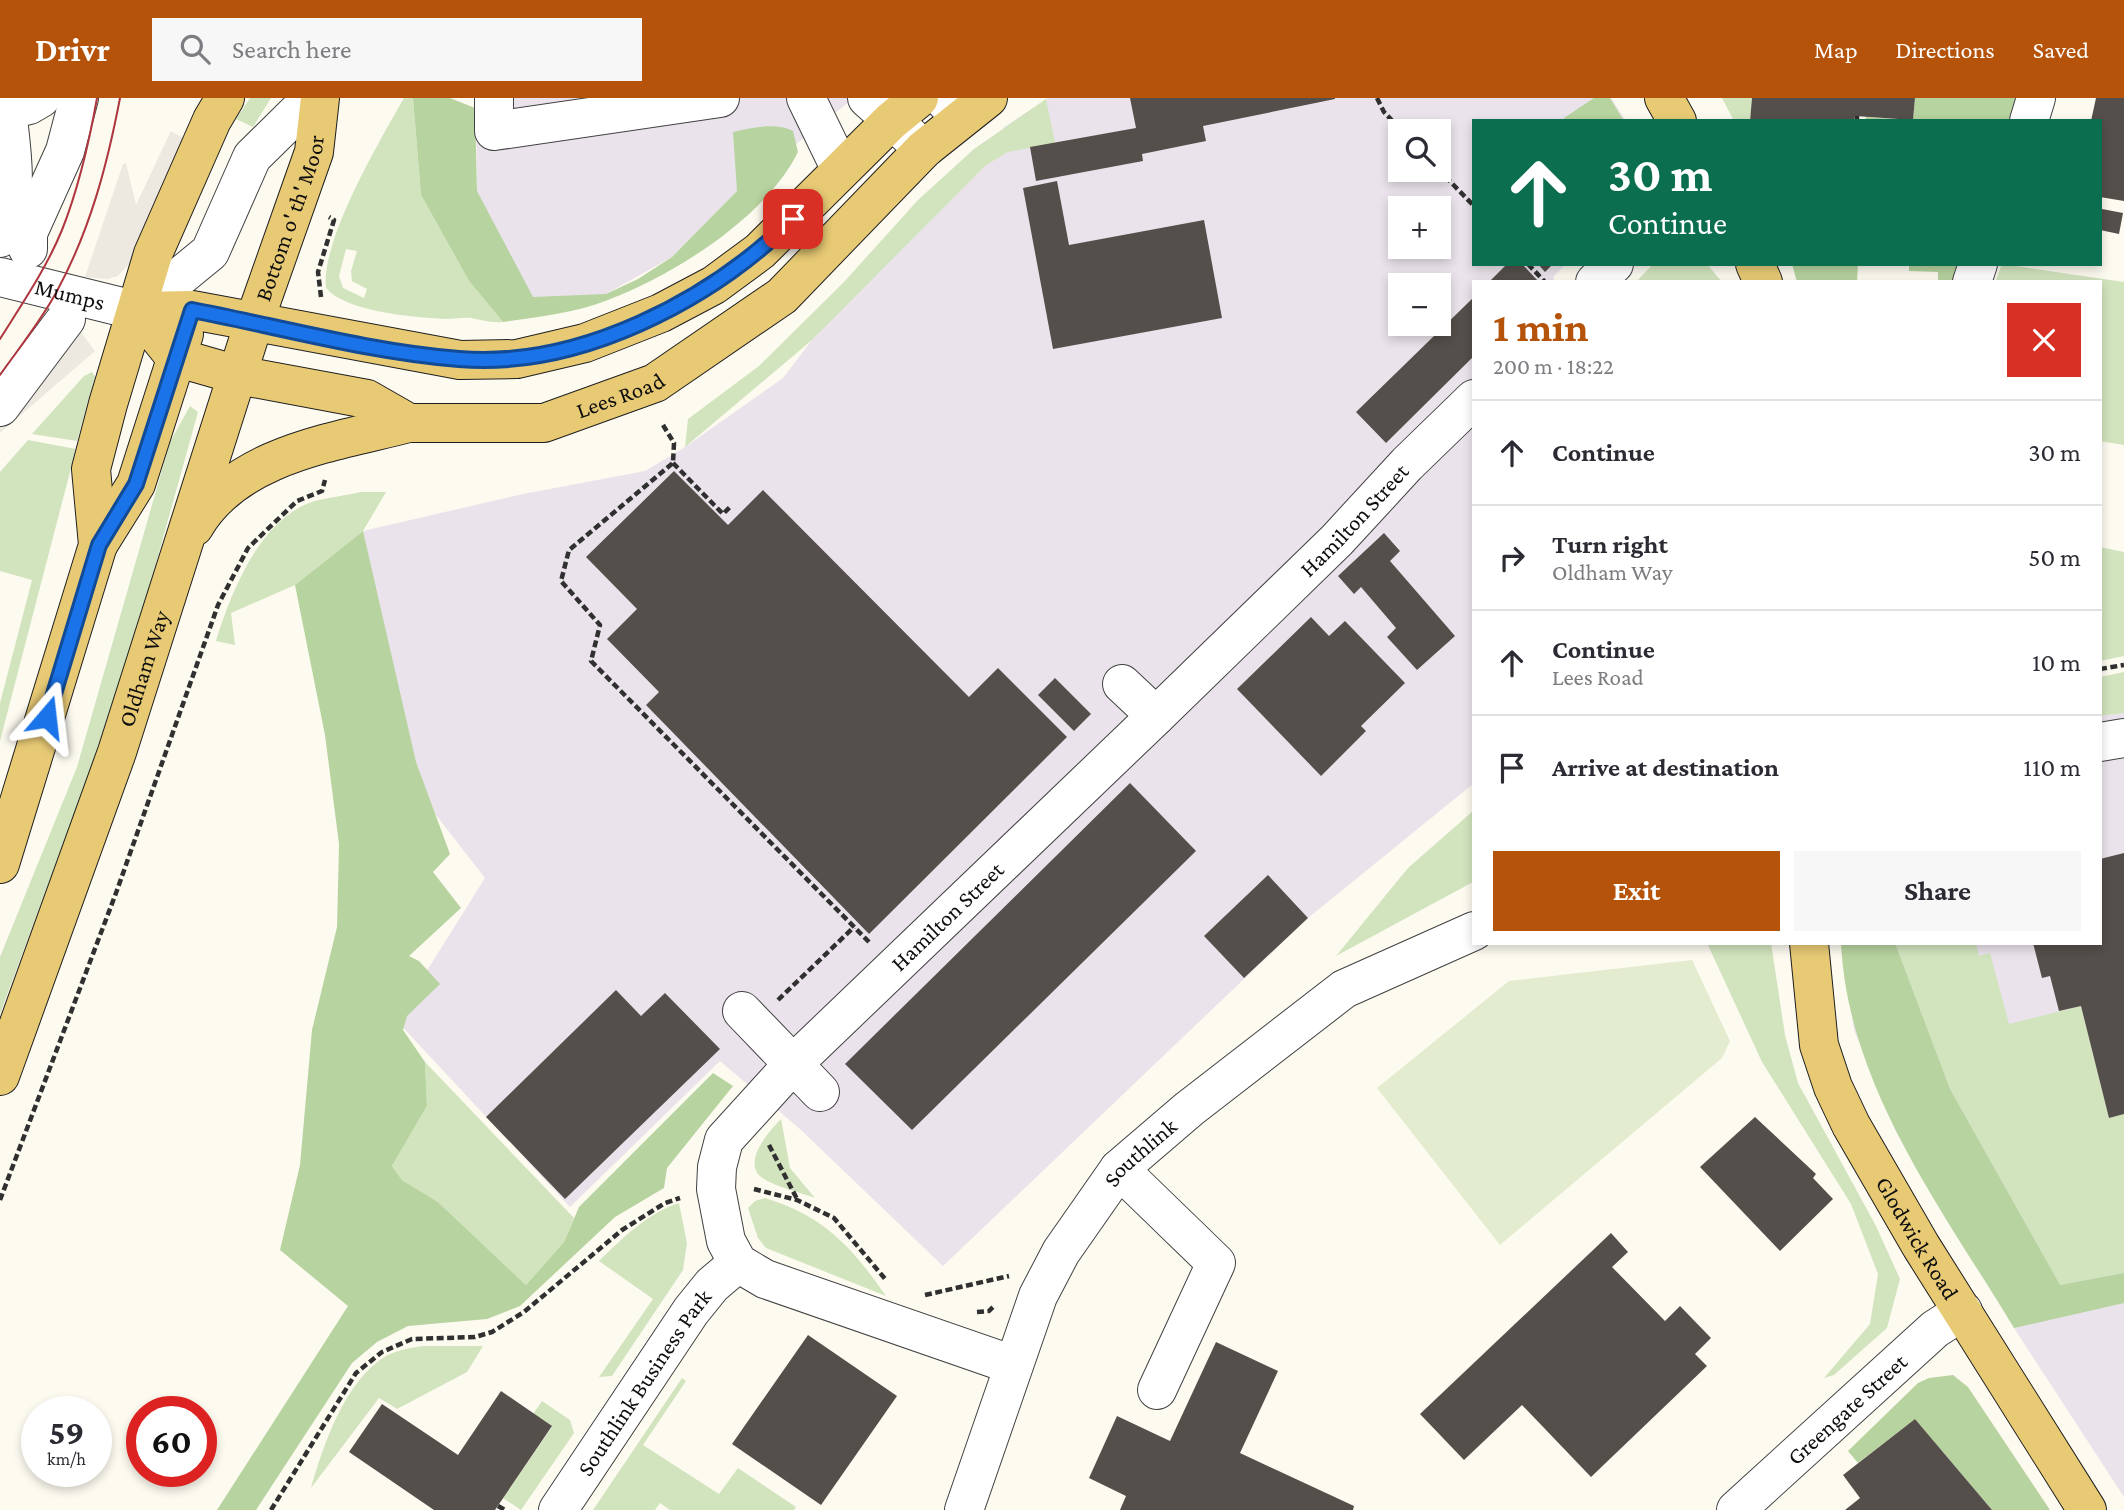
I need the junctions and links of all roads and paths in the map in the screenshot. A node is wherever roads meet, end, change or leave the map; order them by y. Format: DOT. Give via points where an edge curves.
graph roads {
  1 [pos="79,98"];
  2 [pos="312,98"];
  3 [pos="320,98"];
  4 [pos="720,98"];
  5 [pos="806,98"];
  6 [pos="1377,98"];
  7 [pos="2036,98"];
  8 [pos="214,105"];
  9 [pos="964,105"];
  10 [pos="893,106"];
  11 [pos="16,107"];
  12 [pos="494,114"];
  13 [pos="1391,119"];
  14 [pos="2030,119"];
  15 [pos="924,149"];
  16 [pos="841,170"];
  17 [pos="1451,182"];
  18 [pos="1472,204"];
  19 [pos="334,220"];
  20 [pos="14,244"];
  21 [pos="1530,266"];
  22 [pos="1612,266"];
  23 [pos="0,277"];
  24 [pos="1543,280"];
  25 [pos="1597,280"];
  26 [pos="324,303"];
  27 [pos="192,310"];
  28 [pos="138,311"];
  29 [pos="66,318"];
  30 [pos="254,322"];
  31 [pos="175,357"];
  32 [pos="238,375"];
  33 [pos="1472,402"];
  34 [pos="0,407"];
  35 [pos="409,423"];
  36 [pos="663,425"];
  37 [pos="673,463"];
  38 [pos="322,491"];
  39 [pos="730,507"];
  40 [pos="184,544"];
  41 [pos="99,545"];
  42 [pos="2124,665"];
  43 [pos="2102,669"];
  44 [pos="1122,684"];
  45 [pos="1156,716"];
  46 [pos="2124,738"];
  47 [pos="2102,742"];
  48 [pos="0,864"];
  49 [pos="854,927"];
  50 [pos="1472,932"];
  51 [pos="1809,945"];
  52 [pos="874,947"];
  53 [pos="757,1008"];
  54 [pos="793,1064"];
  55 [pos="0,1076"];
  56 [pos="820,1092"];
  57 [pos="767,1139"];
  58 [pos="1119,1169"];
  59 [pos="684,1198"];
  60 [pos="0,1200"];
  61 [pos="797,1200"];
  62 [pos="738,1263"];
  63 [pos="1018,1277"];
  64 [pos="919,1298"];
  65 [pos="1962,1311"];
  66 [pos="1013,1365"];
  67 [pos="1157,1390"];
  68 [pos="498,1506"];
  69 [pos="271,1510"];
  70 [pos="505,1510"];
  71 [pos="558,1510"];
  72 [pos="964,1510"];
  73 [pos="1736,1510"];
  74 [pos="2087,1510"];
  1 -- 20 [label="street" via="65,151 28,233"];
  2 -- 28 [label="street" via="252,157 210,252"];
  3 -- 30 [label="main road, Bottom o' th' Moor" via="314,152"];
  4 -- 12 [label="street"];
  5 -- 16 [label="street"];
  6 -- 13 [label="path"];
  7 -- 14 [label="street"];
  8 -- 28 [label="main road" via="153,254"];
  9 -- 15 [label="main road, Lees Road"];
  10 -- 15 [label="street"];
  10 -- 16 [label="main road"];
  11 -- 20 [label="street" via="7,225"];
  15 -- 35 [label="main road, Lees Road" via="782,296 655,383 544,423"];
  16 -- 30 [label="main road" via="760,251 714,285 661,313 585,343 517,359 460,360"];
  17 -- 18 [label="path"];
  19 -- 26 [label="path" via="318,272"];
  21 -- 24 [label="path"];
  22 -- 25 [label="street"];
  23 -- 28 [label="street, Mumps"];
  27 -- 28 [label="main road"];
  27 -- 30 [label="main road"];
  27 -- 31 [label="main road"];
  28 -- 31 [label="main road"];
  28 -- 41 [label="main road" via="91,469"];
  29 -- 34 [label="street"];
  30 -- 32 [label="main road, Bottom o' th' Moor"];
  31 -- 32 [label="main road"];
  31 -- 41 [label="main road" via="136,484"];
  32 -- 35 [label="main road, Lees Road" via="367,399"];
  32 -- 40 [label="main road, Oldham Way"];
  33 -- 45 [label="street, Hamilton Street"];
  35 -- 40 [label="main road" via="258,468 214,500"];
  36 -- 37 [label="path" via="674,443"];
  37 -- 39 [label="path" via="723,514"];
  37 -- 49 [label="path" via="569,550 561,581 600,625 591,662"];
  38 -- 60 [label="path" via="297,500 248,548 218,604"];
  40 -- 55 [label="main road, Oldham Way" via="117,752"];
  41 -- 48 [label="main road"];
  42 -- 43 [label="path"];
  44 -- 45 [label="street"];
  45 -- 54 [label="street, Hamilton Street"];
  46 -- 47 [label="street"];
  49 -- 52 [label="path"];
  49 -- 53 [label="path"];
  50 -- 58 [label="street, Southlink" via="1344,989"];
  51 -- 65 [label="main road, Glodwick Road" via="1819,1045 1833,1087 1871,1162"];
  53 -- 54 [label="street"];
  54 -- 56 [label="street"];
  54 -- 62 [label="street, Hamilton Street" via="724,1140 716,1189 726,1241"];
  57 -- 61 [label="path"];
  58 -- 66 [label="street, Southlink" via="1061,1252 1038,1296"];
  58 -- 67 [label="street" via="1216,1263"];
  59 -- 69 [label="path" via="665,1203 622,1230 524,1312 492,1332 412,1339 382,1352 356,1373"];
  62 -- 66 [label="street" via="765,1279"];
  62 -- 71 [label="street, Southlink Business Park" via="691,1311"];
  63 -- 64 [label="path" via="932,1291"];
  65 -- 73 [label="street, Greengate Street" via="1935,1329"];
  65 -- 74 [label="main road, Glodwick Road"];
  66 -- 72 [label="street, Southlink"];
  68 -- 70 [label="path"];
}
